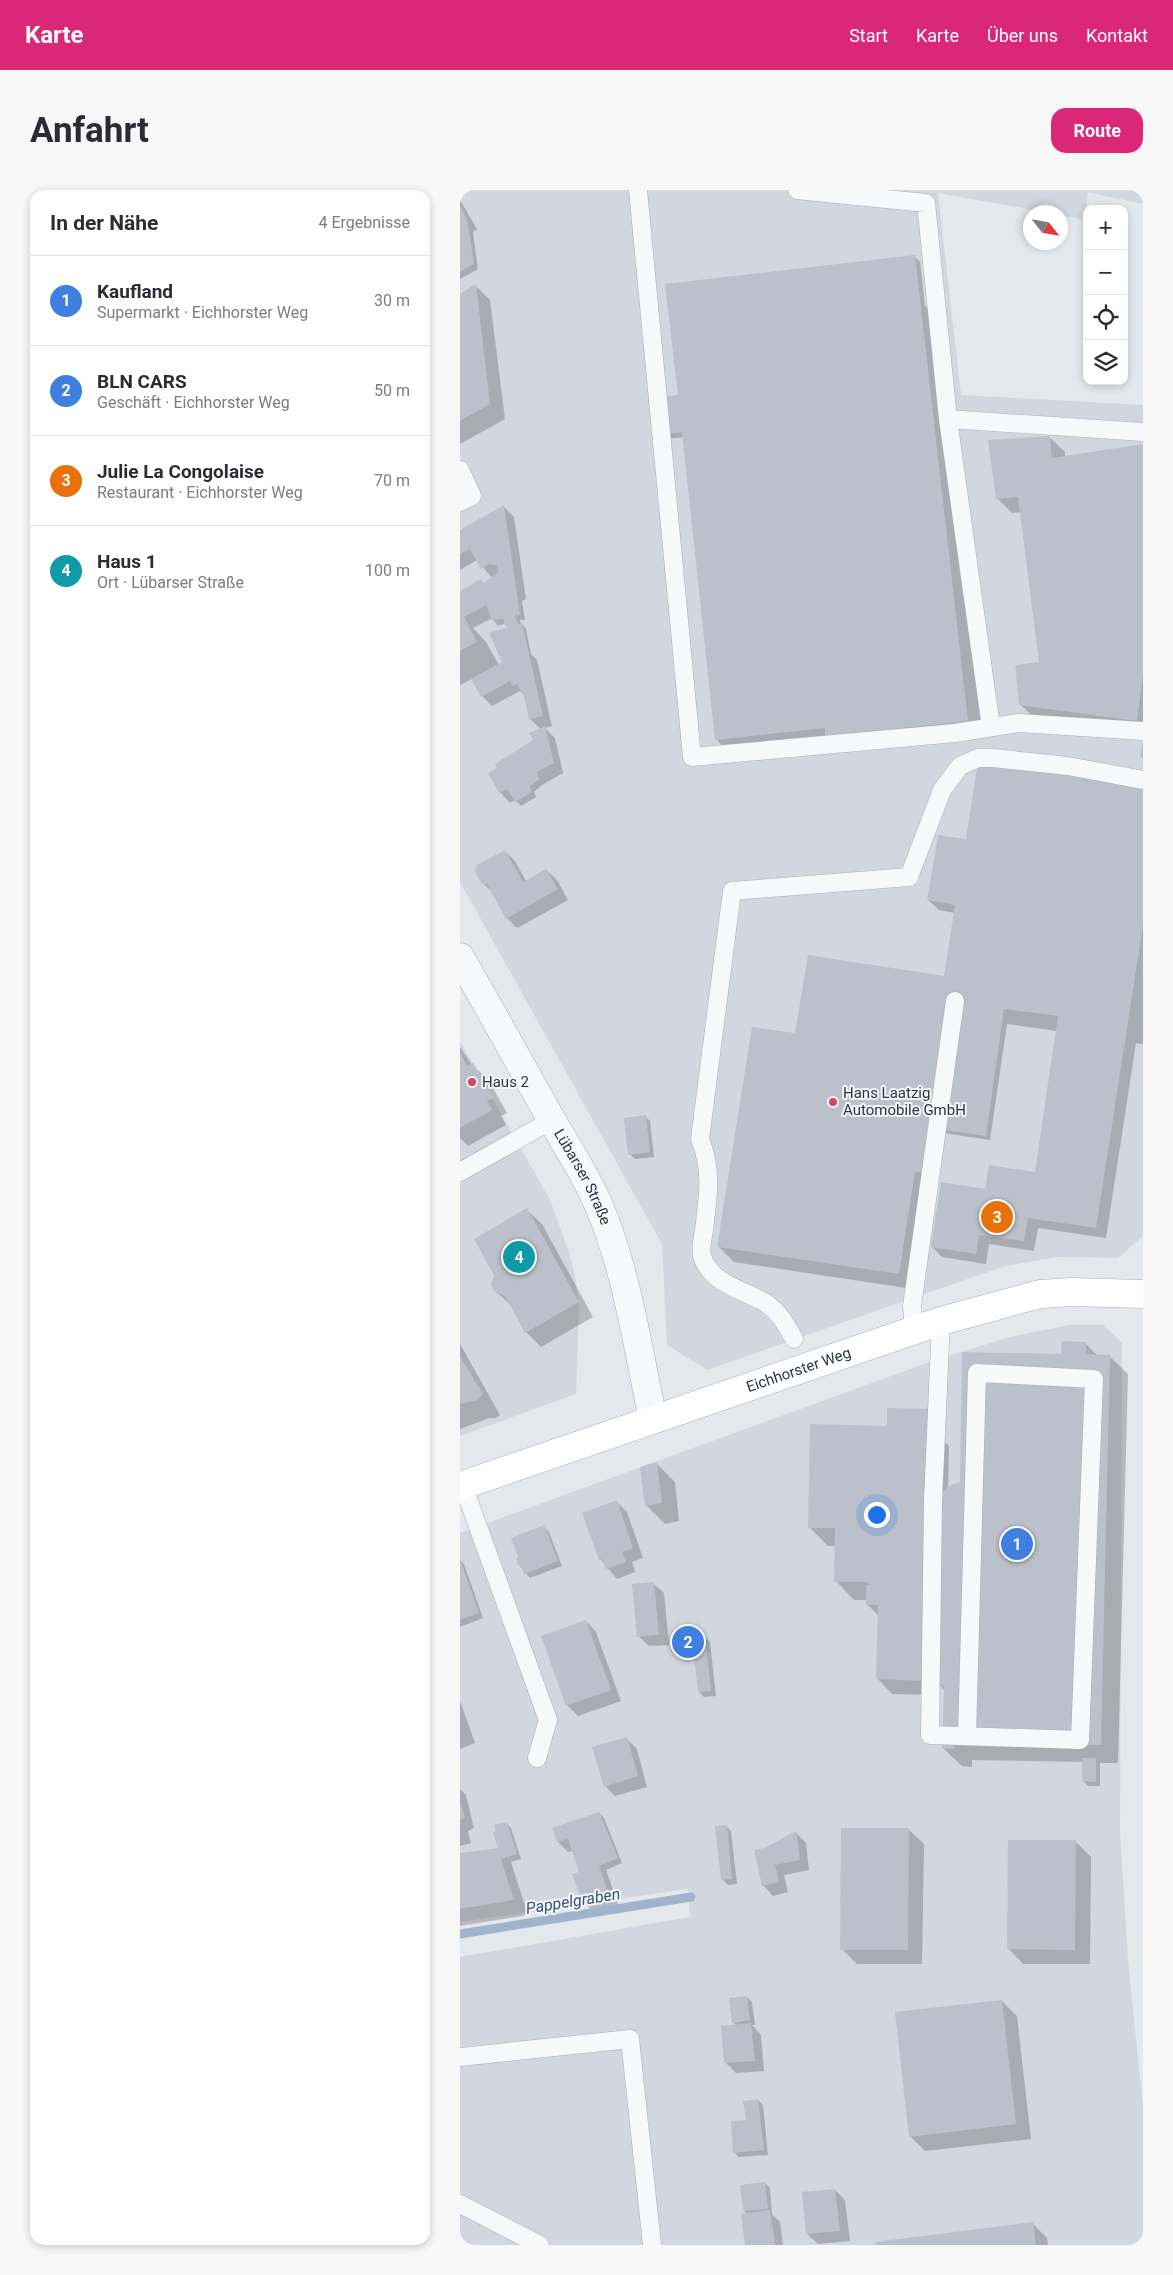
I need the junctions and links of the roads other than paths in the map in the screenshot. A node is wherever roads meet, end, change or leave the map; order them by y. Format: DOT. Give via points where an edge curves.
graph roads {
  1 [pos="638,190"];
  2 [pos="797,190"];
  3 [pos="948,419"];
  4 [pos="1143,432"];
  5 [pos="460,470"];
  6 [pos="460,502"];
  7 [pos="991,727"];
  8 [pos="1143,731"];
  9 [pos="1143,780"];
  10 [pos="464,971"];
  11 [pos="955,1001"];
  12 [pos="552,1120"];
  13 [pos="460,1172"];
  14 [pos="1143,1294"];
  15 [pos="941,1322"];
  16 [pos="914,1330"];
  17 [pos="794,1339"];
  18 [pos="652,1419"];
  19 [pos="462,1486"];
  20 [pos="967,1736"];
  21 [pos="537,1758"];
  22 [pos="460,2057"];
  23 [pos="460,2204"];
  24 [pos="540,2245"];
  25 [pos="652,2245"];
  1 -- 7 [label="lane" via="692,757"];
  2 -- 3 [label="lane" via="926,203"];
  3 -- 4 [label="lane"];
  3 -- 7 [label="lane"];
  5 -- 6 [label="lane" via="472,496"];
  7 -- 8 [label="lane" via="1019,723"];
  9 -- 17 [label="lane" via="1068,766 985,759 960,766 942,790 909,877 732,891 700,1140 708,1159 710,1184 702,1256 713,1274 764,1302 787,1325"];
  10 -- 12 [label="street, Lübarser Straße"];
  11 -- 16 [label="lane" via="912,1306"];
  12 -- 13 [label="lane"];
  12 -- 18 [label="street, Lübarser Straße" via="600,1206 627,1299"];
  14 -- 15 [label="main road, Eichhorster Weg" via="1040,1294"];
  15 -- 16 [label="main road, Eichhorster Weg"];
  15 -- 20 [label="lane" via="933,1510 930,1735"];
  16 -- 18 [label="main road, Eichhorster Weg"];
  18 -- 19 [label="main road, Eichhorster Weg"];
  19 -- 21 [label="lane" via="548,1720"];
  20 -- 20 [label="lane" via="1080,1740 1094,1378 977,1373"];
  22 -- 25 [label="lane" via="630,2039"];
  23 -- 24 [label="lane"];
}
